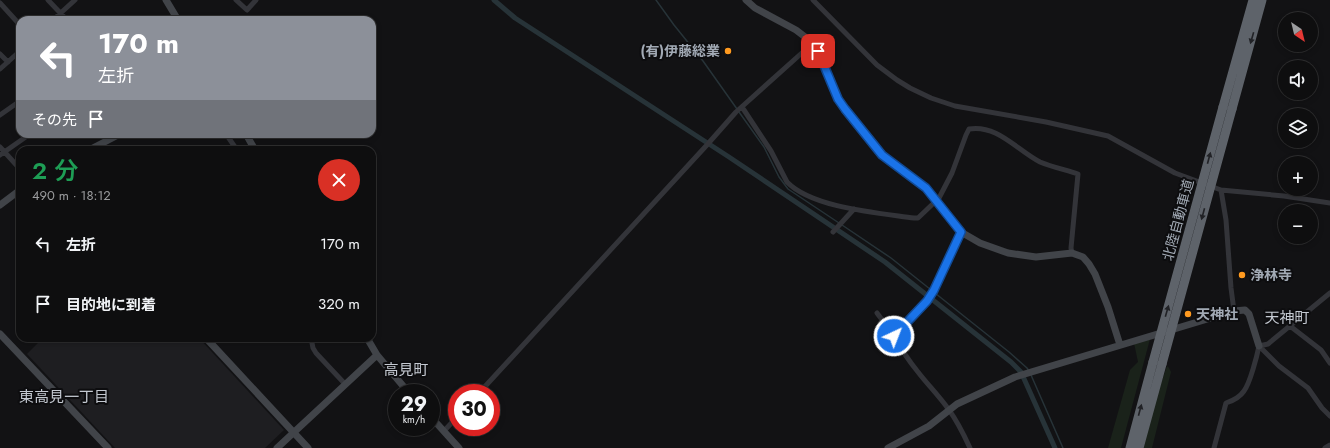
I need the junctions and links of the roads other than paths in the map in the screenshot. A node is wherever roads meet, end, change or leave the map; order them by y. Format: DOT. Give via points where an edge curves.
graph roads {
  1 [pos="48,0"];
  2 [pos="75,0"];
  3 [pos="166,0"];
  4 [pos="236,0"];
  5 [pos="256,0"];
  6 [pos="746,0"];
  7 [pos="813,0"];
  8 [pos="1253,0"];
  9 [pos="1262,0"];
  10 [pos="0,3"];
  11 [pos="60,13"];
  12 [pos="57,16"];
  13 [pos="63,16"];
  14 [pos="176,16"];
  15 [pos="16,21"];
  16 [pos="813,43"];
  17 [pos="0,54"];
  18 [pos="16,55"];
  19 [pos="8,62"];
  20 [pos="0,69"];
  21 [pos="16,104"];
  22 [pos="742,107"];
  23 [pos="0,115"];
  24 [pos="23,138"];
  25 [pos="112,138"];
  26 [pos="97,146"];
  27 [pos="1,151"];
  28 [pos="16,165"];
  29 [pos="1221,190"];
  30 [pos="16,193"];
  31 [pos="936,201"];
  32 [pos="1330,202"];
  33 [pos="0,205"];
  34 [pos="854,209"];
  35 [pos="833,232"];
  36 [pos="961,232"];
  37 [pos="1072,253"];
  38 [pos="1330,293"];
  39 [pos="1234,311"];
  40 [pos="877,313"];
  41 [pos="1290,326"];
  42 [pos="0,334"];
  43 [pos="894,336"];
  44 [pos="210,342"];
  45 [pos="312,342"];
  46 [pos="369,342"];
  47 [pos="1120,345"];
  48 [pos="1259,346"];
  49 [pos="377,355"];
  50 [pos="1157,363"];
  51 [pos="1330,363"];
  52 [pos="345,384"];
  53 [pos="401,384"];
  54 [pos="487,384"];
  55 [pos="950,410"];
  56 [pos="1330,416"];
  57 [pos="448,426"];
  58 [pos="440,427"];
  59 [pos="444,431"];
  60 [pos="293,432"];
  61 [pos="1330,445"];
  62 [pos="108,448"];
  63 [pos="276,448"];
  64 [pos="308,448"];
  65 [pos="459,448"];
  66 [pos="888,448"];
  67 [pos="970,448"];
  68 [pos="1130,448"];
  69 [pos="1139,448"];
  70 [pos="1214,448"];
  71 [pos="1326,448"];
  1 -- 11 [label="street"];
  2 -- 11 [label="street"];
  3 -- 14 [label="street"];
  4 -- 5 [label="street" via="248,10"];
  6 -- 16 [label="street"];
  7 -- 29 [label="street" via="877,66 915,91 955,106 1108,136 1175,173"];
  50 -- 8 [label="highway, 北陸自動車道, one-way, bridge"];
  9 -- 50 [label="highway, 北陸自動車道, one-way, bridge"];
  10 -- 15 [label="street"];
  11 -- 12 [label="street"];
  11 -- 13 [label="street"];
  16 -- 22 [label="street"];
  16 -- 31 [label="street" via="845,109 882,155 922,185"];
  17 -- 19 [label="street"];
  18 -- 19 [label="street"];
  19 -- 20 [label="street"];
  21 -- 23 [label="street"];
  22 -- 34 [label="street" via="791,186 808,197"];
  22 -- 54 [label="street"];
  24 -- 27 [label="street"];
  25 -- 26 [label="street"];
  27 -- 28 [label="street"];
  29 -- 32 [label="street"];
  29 -- 39 [label="street"];
  30 -- 33 [label="street"];
  31 -- 34 [label="street" via="918,218"];
  31 -- 36 [label="street"];
  31 -- 37 [label="street" via="952,173 970,129 997,134 1042,162 1078,174"];
  34 -- 35 [label="street"];
  36 -- 37 [label="street" via="980,243 1008,253 1036,257"];
  36 -- 43 [label="street" via="927,301"];
  37 -- 47 [label="street" via="1083,257 1095,274"];
  38 -- 41 [label="street"];
  39 -- 47 [label="street"];
  39 -- 48 [label="street" via="1245,310 1249,314"];
  40 -- 43 [label="street"];
  41 -- 48 [label="street" via="1268,344"];
  41 -- 51 [label="street" via="1321,350"];
  42 -- 62 [label="street"];
  43 -- 55 [label="street" via="902,351"];
  44 -- 60 [label="street"];
  45 -- 52 [label="street" via="316,353"];
  46 -- 49 [label="street"];
  47 -- 55 [label="street" via="1023,374 957,404"];
  48 -- 56 [label="street" via="1279,366 1308,388"];
  48 -- 70 [label="street" via="1245,391 1226,403"];
  49 -- 52 [label="street"];
  49 -- 53 [label="street"];
  68 -- 50 [label="highway, 北陸自動車道, one-way"];
  50 -- 69 [label="highway, 北陸自動車道"];
  52 -- 60 [label="street"];
  55 -- 66 [label="street" via="929,426"];
  55 -- 67 [label="street"];
  57 -- 59 [label="street"];
  58 -- 59 [label="street"];
  59 -- 65 [label="street"];
  60 -- 63 [label="street"];
  60 -- 64 [label="street"];
  61 -- 71 [label="street"];
}
